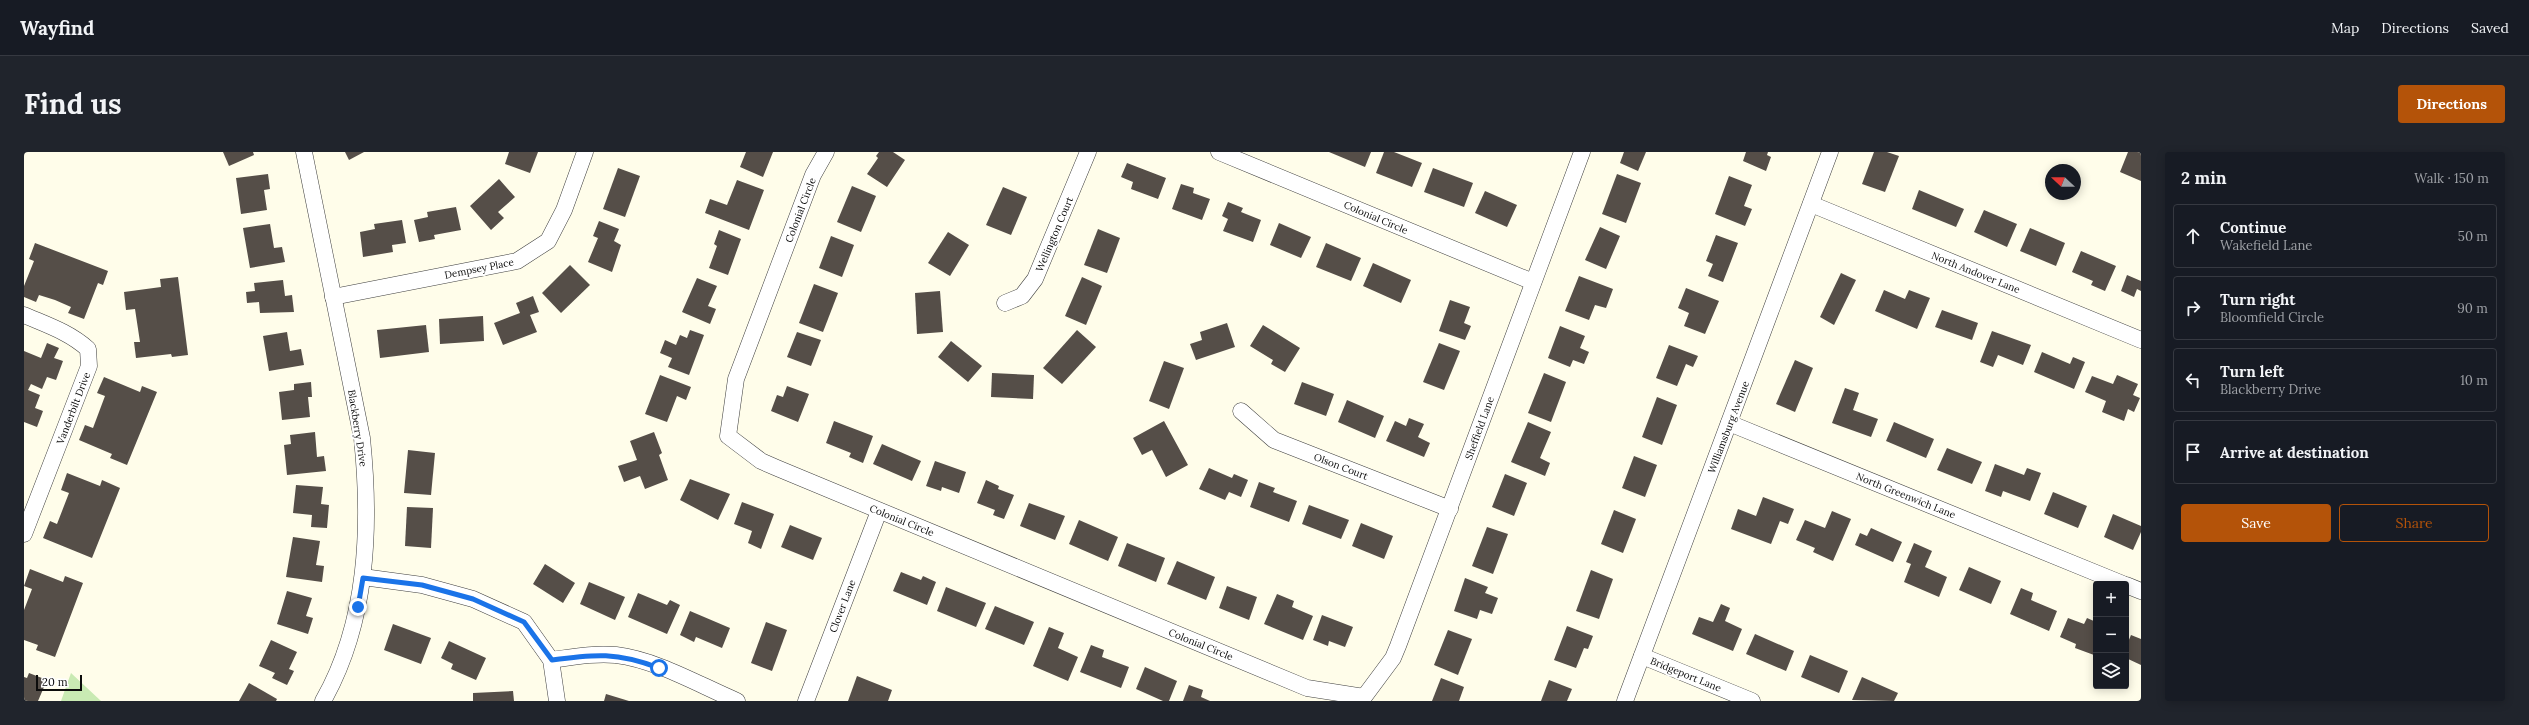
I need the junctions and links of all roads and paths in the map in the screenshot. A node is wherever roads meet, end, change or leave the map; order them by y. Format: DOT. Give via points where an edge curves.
graph roads {
  1 [pos="304,152"];
  2 [pos="585,152"];
  3 [pos="826,152"];
  4 [pos="1088,152"];
  5 [pos="1220,152"];
  6 [pos="1582,152"];
  7 [pos="1830,152"];
  8 [pos="1811,204"];
  9 [pos="1533,282"];
  10 [pos="333,297"];
  11 [pos="1005,303"];
  12 [pos="24,315"];
  13 [pos="2141,340"];
  14 [pos="1241,411"];
  15 [pos="1729,423"];
  16 [pos="1450,509"];
  17 [pos="879,511"];
  18 [pos="24,534"];
  19 [pos="363,578"];
  20 [pos="2116,581"];
  21 [pos="2129,586"];
  22 [pos="2141,592"];
  23 [pos="1642,656"];
  24 [pos="552,660"];
  25 [pos="1364,697"];
  26 [pos="323,701"];
  27 [pos="557,701"];
  28 [pos="737,701"];
  29 [pos="806,701"];
  30 [pos="1625,701"];
  31 [pos="1752,701"];
  1 -- 10 [label="street, Blackberry Drive"];
  2 -- 10 [label="street, Dempsey Place" via="564,210 548,241 517,261"];
  3 -- 17 [label="street, Colonial Circle" via="813,175 736,379 728,436 761,461"];
  4 -- 11 [label="street, Wellington Court" via="1035,279 1022,296"];
  5 -- 9 [label="street, Colonial Circle"];
  6 -- 9 [label="street, Sheffield Lane"];
  7 -- 8 [label="street, Williamsburg Avenue"];
  8 -- 13 [label="street, North Andover Lane"];
  8 -- 15 [label="street, Williamsburg Avenue"];
  9 -- 16 [label="street, Sheffield Lane"];
  10 -- 19 [label="street, Blackberry Drive" via="362,438 367,485 367,533"];
  12 -- 18 [label="street, Vanderbilt Drive" via="64,331 78,340 88,349 89,366"];
  14 -- 16 [label="street, Olson Court" via="1274,440"];
  15 -- 20 [label="street, North Greenwich Lane"];
  15 -- 23 [label="street, Williamsburg Avenue"];
  16 -- 25 [label="street, Sheffield Lane" via="1393,658"];
  17 -- 25 [label="street, Colonial Circle" via="1307,688"];
  17 -- 29 [label="street, Clover Lane"];
  19 -- 24 [label="street" via="422,585 473,599 524,622"];
  19 -- 26 [label="street, Blackberry Drive" via="358,607 345,648"];
  21 -- 22 [label="street"];
  23 -- 30 [label="street, Williamsburg Avenue"];
  23 -- 31 [label="street, Bridgeport Lane"];
  24 -- 27 [label="street"];
  24 -- 28 [label="street" via="594,654 616,655 659,668"];
}
